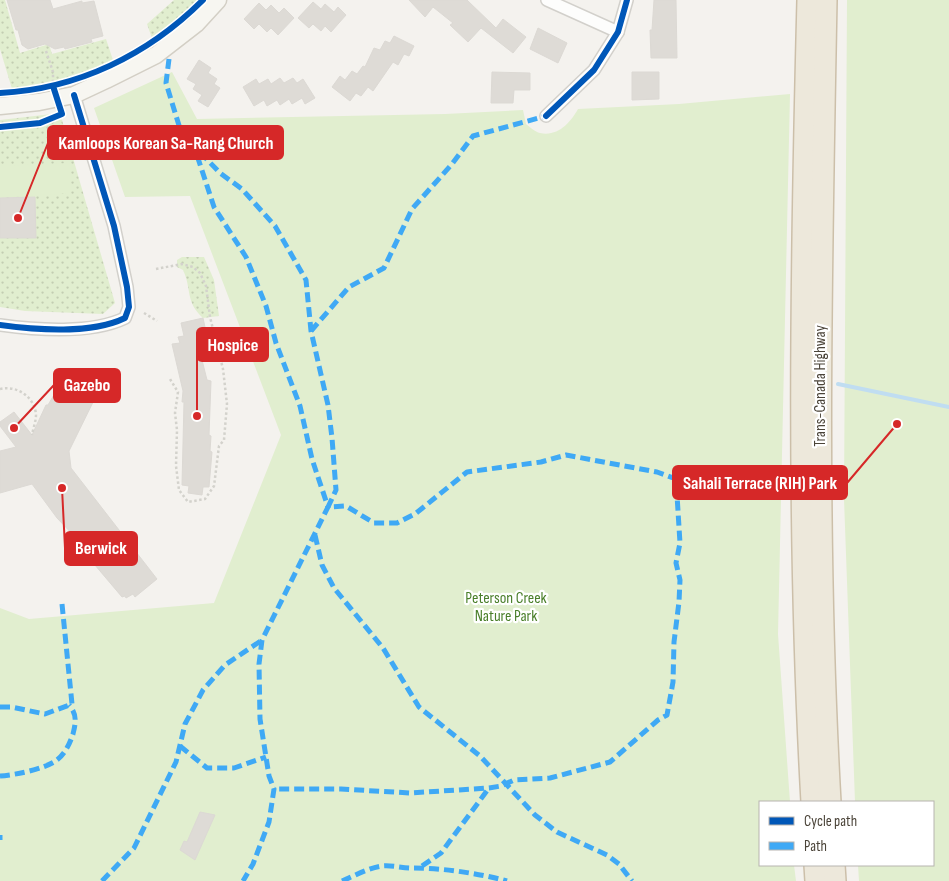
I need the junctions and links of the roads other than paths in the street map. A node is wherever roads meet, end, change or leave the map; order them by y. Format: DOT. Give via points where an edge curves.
graph roads {
  1 [pos="218,0"];
  2 [pos="547,0"];
  3 [pos="627,0"];
  4 [pos="808,0"];
  5 [pos="826,0"];
  6 [pos="618,32"];
  7 [pos="74,95"];
  8 [pos="0,106"];
  9 [pos="546,116"];
  10 [pos="0,325"];
  11 [pos="812,801"];
  12 [pos="830,801"];
  13 [pos="815,866"];
  14 [pos="834,866"];
  15 [pos="816,881"];
  16 [pos="835,881"];
  1 -- 7 [label="main road" via="196,24 156,55"];
  2 -- 6 [label="street"];
  3 -- 6 [label="street"];
  4 -- 11 [label="highway, Trans-Canada Highway" via="801,469"];
  5 -- 12 [label="highway, Trans-Canada Highway" via="819,468"];
  6 -- 9 [label="street" via="594,70"];
  7 -- 8 [label="main road" via="54,89 39,102"];
  7 -- 10 [label="street" via="114,226 129,307 125,318 97,327"];
  13 -- 15 [label="highway"];
  14 -- 16 [label="highway"];
}
